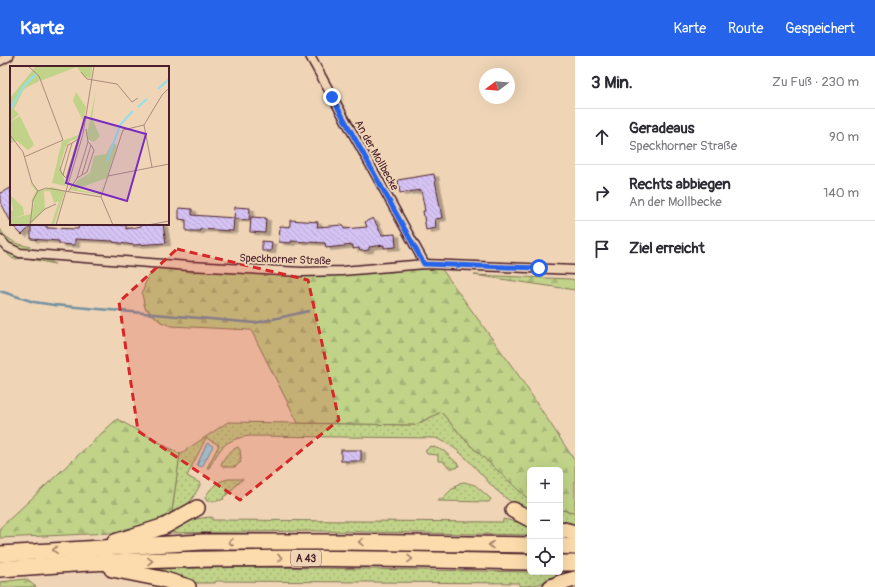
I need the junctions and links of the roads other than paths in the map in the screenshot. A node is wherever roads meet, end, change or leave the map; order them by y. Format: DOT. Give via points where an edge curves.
graph roads {
  1 [pos="9,56"];
  2 [pos="310,56"];
  3 [pos="0,61"];
  4 [pos="0,239"];
  5 [pos="424,264"];
  6 [pos="575,270"];
  7 [pos="197,508"];
  8 [pos="513,510"];
  9 [pos="527,517"];
  10 [pos="563,530"];
  11 [pos="575,533"];
  12 [pos="527,546"];
  13 [pos="563,546"];
  14 [pos="575,547"];
  15 [pos="94,548"];
  16 [pos="0,554"];
  17 [pos="527,562"];
  18 [pos="563,563"];
  19 [pos="83,564"];
  20 [pos="575,564"];
  21 [pos="0,569"];
  22 [pos="575,579"];
  23 [pos="188,587"];
  24 [pos="551,587"];
  1 -- 3 [label="street"];
  2 -- 5 [label="street, An der Mollbecke"];
  4 -- 5 [label="street, Speckhorner Straße" via="20,253 181,265 302,272"];
  5 -- 6 [label="street, Speckhorner Straße"];
  7 -- 15 [label="highway" via="165,526"];
  8 -- 9 [label="highway"];
  10 -- 11 [label="highway"];
  12 -- 15 [label="highway, A 43, one-way" via="211,542"];
  13 -- 14 [label="highway"];
  15 -- 16 [label="highway, A 43, one-way"];
  19 -- 17 [label="highway, A 43, one-way" via="246,558"];
  18 -- 20 [label="highway"];
  19 -- 21 [label="highway, A 43"];
  19 -- 23 [label="highway" via="131,572"];
  22 -- 24 [label="highway"];
}
